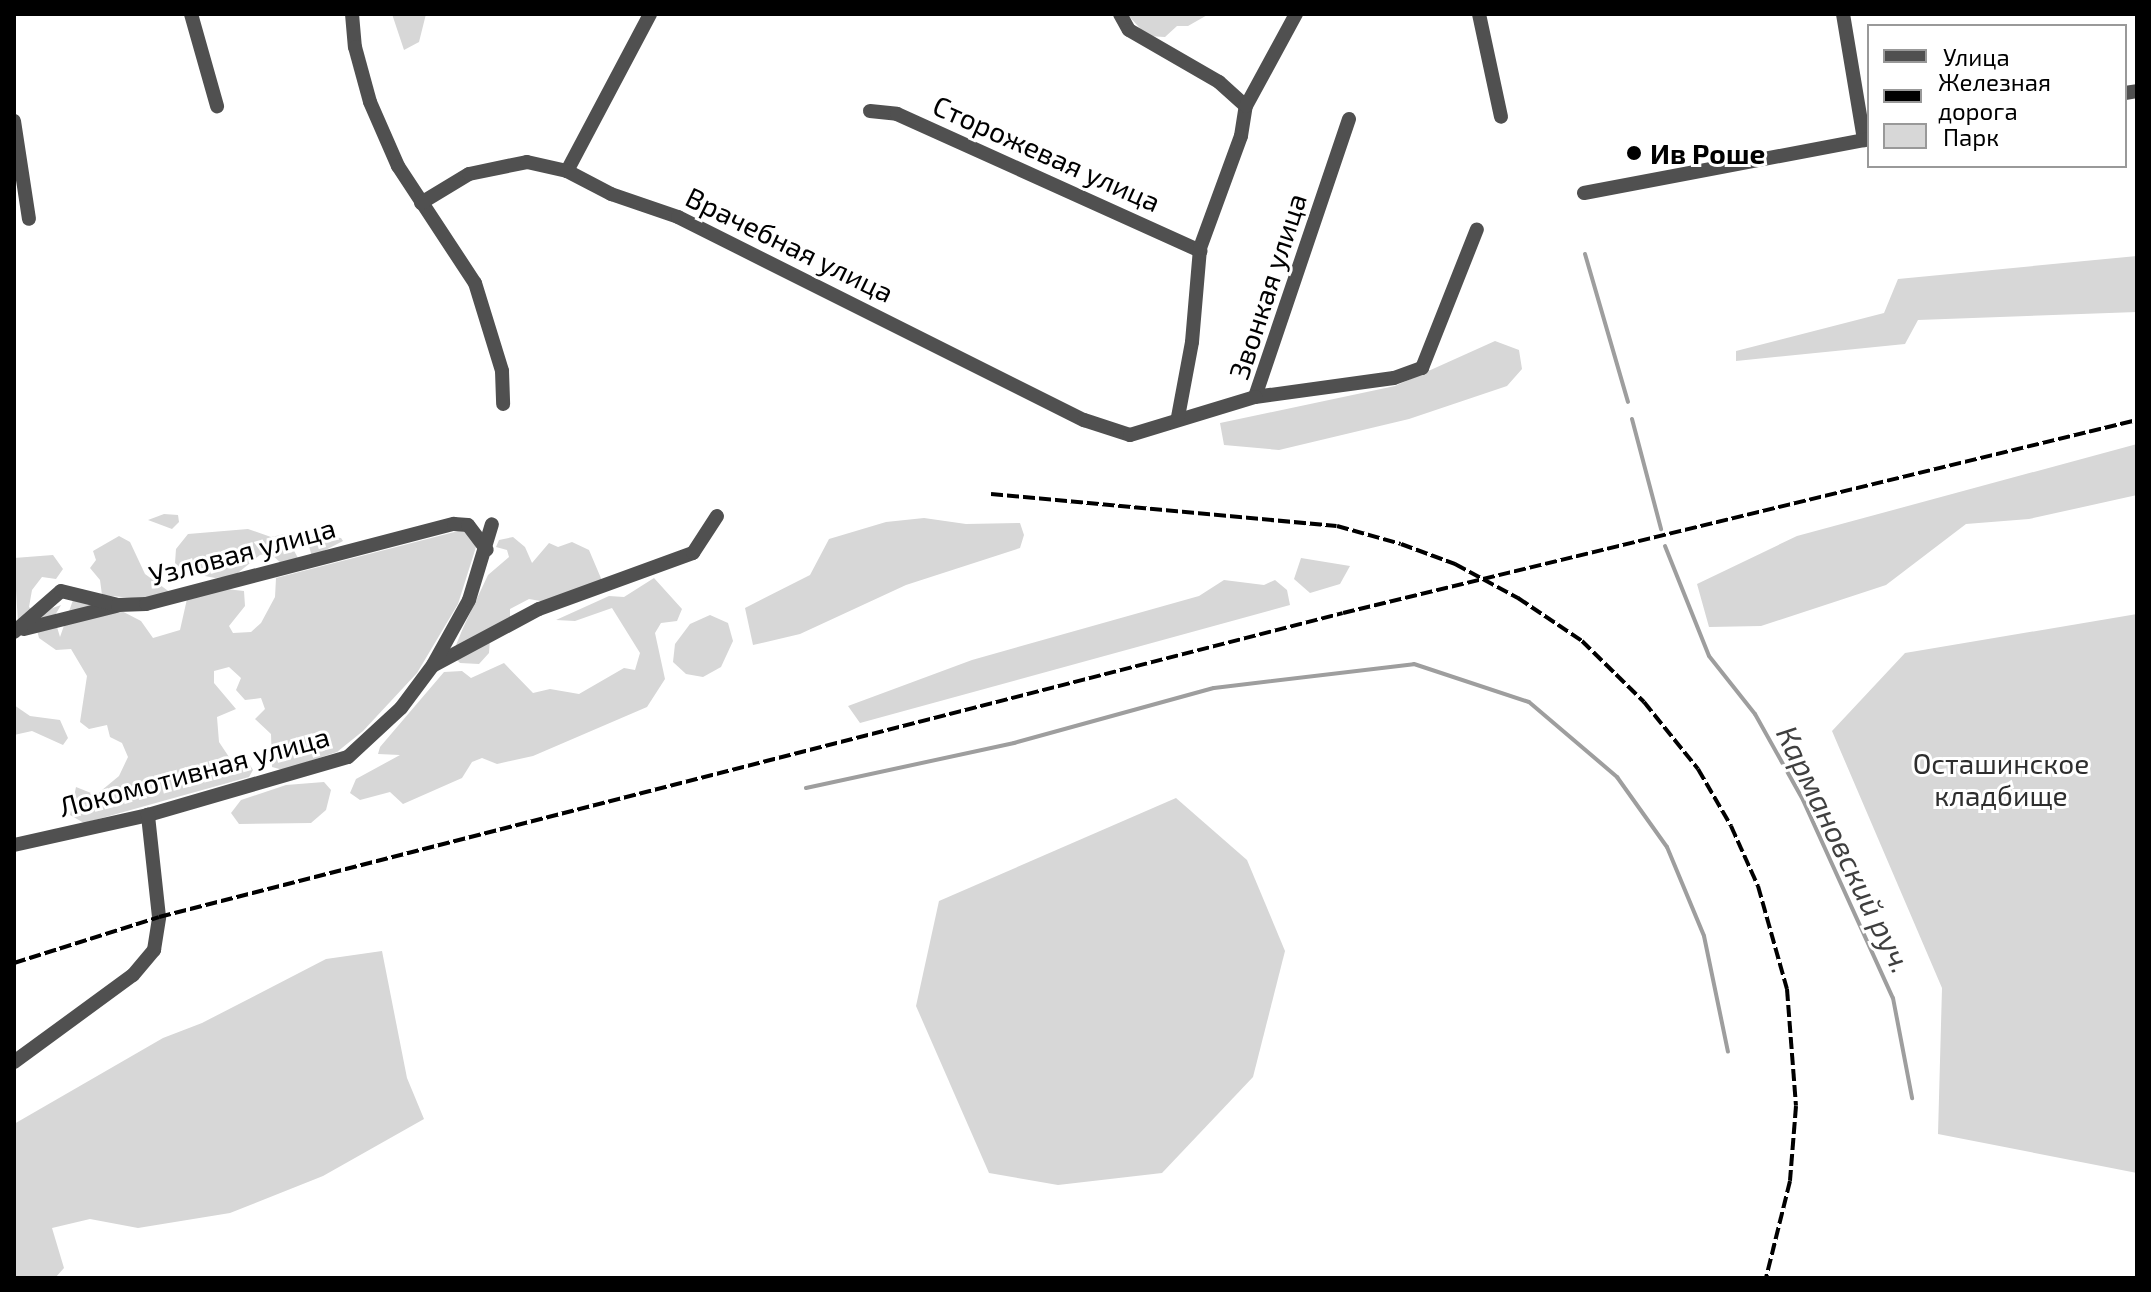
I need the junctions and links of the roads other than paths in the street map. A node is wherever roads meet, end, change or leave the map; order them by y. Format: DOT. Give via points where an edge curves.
graph roads {
  1 [pos="191,14"];
  2 [pos="352,14"];
  3 [pos="650,14"];
  4 [pos="1120,14"];
  5 [pos="1296,14"];
  6 [pos="1479,14"];
  7 [pos="1843,14"];
  8 [pos="217,106"];
  9 [pos="1246,106"];
  10 [pos="870,111"];
  11 [pos="1501,117"];
  12 [pos="1349,119"];
  13 [pos="14,121"];
  14 [pos="1866,140"];
  15 [pos="567,171"];
  16 [pos="1584,193"];
  17 [pos="421,203"];
  18 [pos="29,219"];
  19 [pos="1477,229"];
  20 [pos="1200,251"];
  21 [pos="1255,397"];
  22 [pos="503,404"];
  23 [pos="1178,417"];
  24 [pos="717,516"];
  25 [pos="492,524"];
  26 [pos="487,550"];
  27 [pos="118,605"];
  28 [pos="17,632"];
  29 [pos="433,665"];
  30 [pos="148,815"];
  31 [pos="14,845"];
  32 [pos="14,1062"];
  1 -- 8 [label="street"];
  2 -- 17 [label="street" via="370,102"];
  3 -- 15 [label="street"];
  4 -- 9 [label="street" via="1129,30 1219,82"];
  5 -- 9 [label="street"];
  6 -- 11 [label="street"];
  7 -- 14 [label="street"];
  9 -- 20 [label="street" via="1241,136"];
  10 -- 20 [label="street, Сторожевая улица" via="897,114"];
  12 -- 21 [label="street, Звонкая улица"];
  13 -- 18 [label="street"];
  14 -- 16 [label="street"];
  15 -- 17 [label="street, Врачебная улица" via="527,162 469,174"];
  15 -- 23 [label="street, Врачебная улица" via="722,238 1084,420 1130,435 1148,434"];
  17 -- 22 [label="street" via="475,283 502,371"];
  19 -- 21 [label="street, Звонкая улица" via="1422,368 1394,378"];
  20 -- 23 [label="street" via="1192,342"];
  21 -- 23 [label="street"];
  24 -- 29 [label="street" via="693,553 539,609"];
  25 -- 26 [label="street, Локомотивная улица"];
  26 -- 27 [label="street, Узловая улица" via="468,525 454,524 146,604"];
  26 -- 29 [label="street, Локомотивная улица" via="469,600"];
  27 -- 28 [label="street"];
  27 -- 28 [label="street, Узловая улица" via="61,591"];
  29 -- 30 [label="street, Локомотивная улица" via="401,708 348,757"];
  30 -- 31 [label="street, Локомотивная улица"];
  30 -- 32 [label="street" via="159,917 154,950 133,975"];
}
